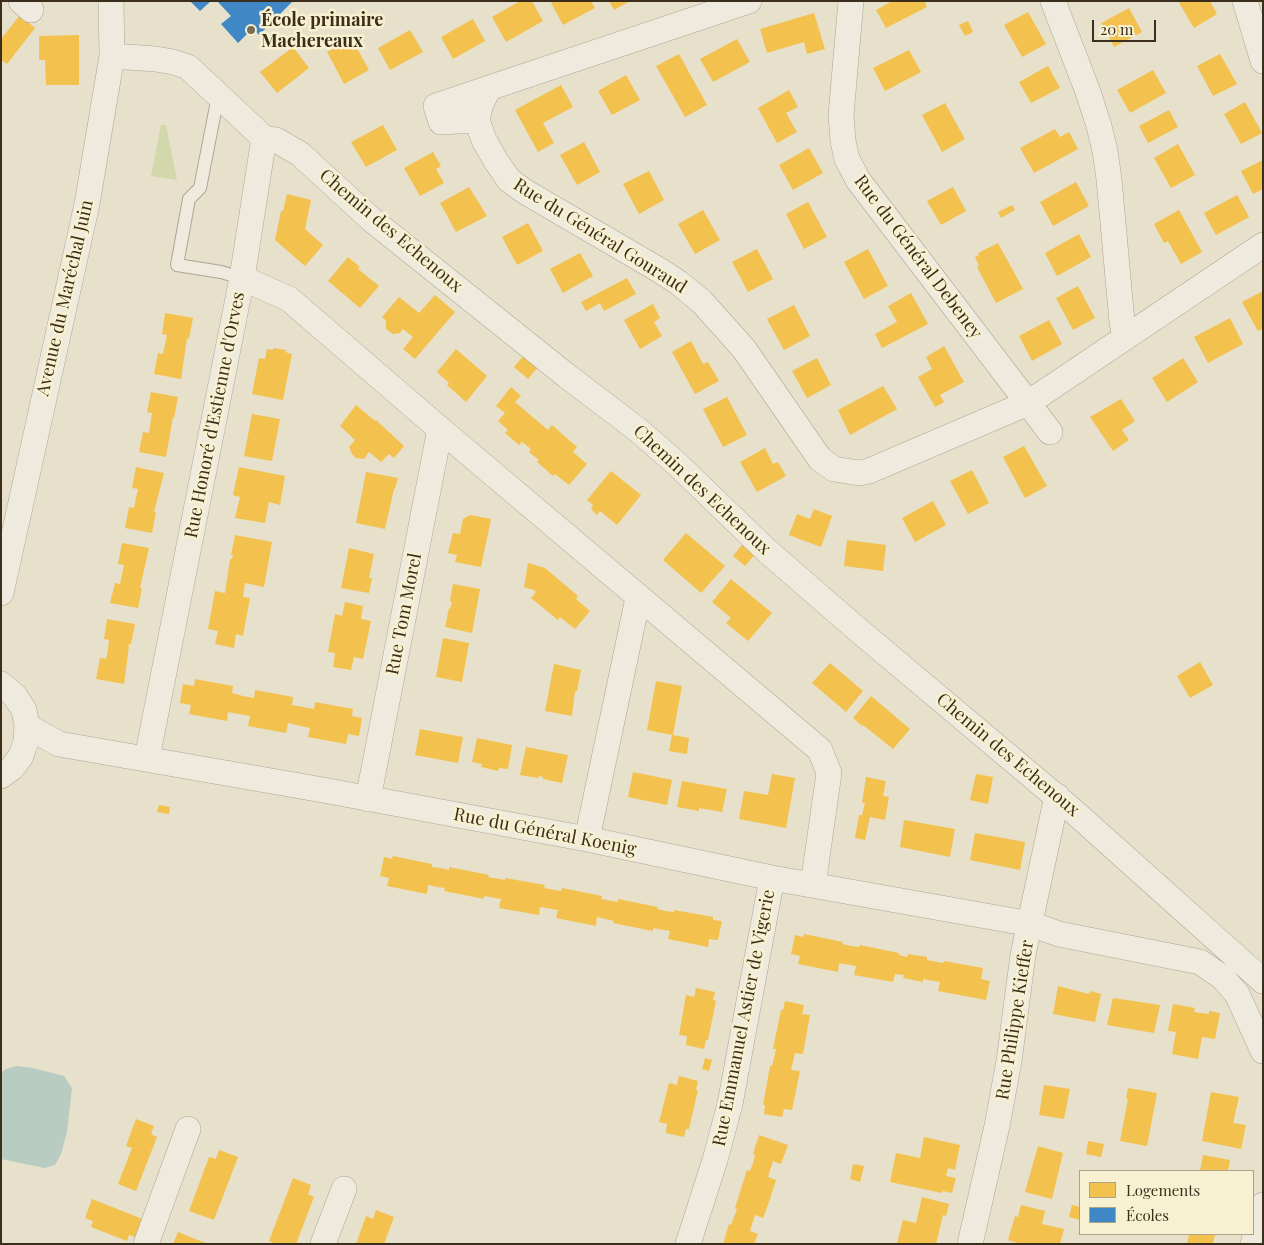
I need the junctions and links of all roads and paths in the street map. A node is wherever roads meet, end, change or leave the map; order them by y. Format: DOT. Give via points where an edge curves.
graph roads {
  1 [pos="111,1"];
  2 [pos="748,1"];
  3 [pos="851,1"];
  4 [pos="1053,1"];
  5 [pos="1245,1"];
  6 [pos="112,56"];
  7 [pos="1263,60"];
  8 [pos="489,88"];
  9 [pos="218,96"];
  10 [pos="477,120"];
  11 [pos="264,138"];
  12 [pos="1263,245"];
  13 [pos="242,278"];
  14 [pos="1125,338"];
  15 [pos="1028,403"];
  16 [pos="440,429"];
  17 [pos="1050,432"];
  18 [pos="1,594"];
  19 [pos="638,598"];
  20 [pos="2,680"];
  21 [pos="28,726"];
  22 [pos="59,744"];
  23 [pos="21,756"];
  24 [pos="147,758"];
  25 [pos="1,776"];
  26 [pos="1057,796"];
  27 [pos="368,799"];
  28 [pos="587,839"];
  29 [pos="772,878"];
  30 [pos="813,884"];
  31 [pos="1031,924"];
  32 [pos="1263,980"];
  33 [pos="1263,1051"];
  34 [pos="188,1130"];
  35 [pos="344,1188"];
  36 [pos="1263,1204"];
  37 [pos="146,1244"];
  38 [pos="323,1244"];
  39 [pos="688,1244"];
  40 [pos="970,1244"];
  41 [pos="1253,1244"];
  1 -- 6 [label="street, Avenue du Maréchal Juin"];
  2 -- 8 [label="street"];
  3 -- 15 [label="street, Rue du Général Debeney" via="841,115 847,159 858,180"];
  4 -- 14 [label="street" via="1088,92 1105,151"];
  5 -- 7 [label="street"];
  6 -- 9 [label="street, Chemin des Echenoux" via="156,59 188,67"];
  6 -- 18 [label="street, Avenue du Maréchal Juin" via="87,204"];
  8 -- 10 [label="street"];
  8 -- 10 [label="street" via="436,106 441,122"];
  9 -- 11 [label="street, Chemin des Echenoux"];
  9 -- 13 [label="lane" via="200,188 189,199 177,266"];
  10 -- 15 [label="street, Rue du Général Gouraud" via="484,140 509,180 659,270 702,302 744,349 820,458 834,469 859,473 869,471"];
  11 -- 13 [label="street"];
  11 -- 26 [label="street, Chemin des Echenoux" via="276,140 300,154 372,220 638,430 766,550"];
  12 -- 14 [label="street, Rue du Général Gouraud"];
  13 -- 16 [label="street, Rue Honoré d'Estienne d'Orves" via="289,300"];
  13 -- 24 [label="street, Rue Honoré d'Estienne d'Orves"];
  14 -- 15 [label="street, Rue du Général Gouraud"];
  15 -- 17 [label="street, Rue du Général Debeney"];
  16 -- 19 [label="street, Rue Honoré d'Estienne d'Orves"];
  16 -- 27 [label="street, Rue Tom Morel"];
  19 -- 28 [label="street"];
  19 -- 30 [label="street, Rue Honoré d'Estienne d'Orves" via="820,750 830,773"];
  20 -- 21 [label="street" via="24,710"];
  21 -- 22 [label="street, Rue du Général Koenig"];
  21 -- 23 [label="street"];
  22 -- 23 [label="street, Rue du Général Koenig"];
  22 -- 24 [label="street, Rue du Général Koenig"];
  23 -- 25 [label="street"];
  24 -- 27 [label="street, Rue du Général Koenig"];
  26 -- 31 [label="street, Rue Philippe Kieffer"];
  26 -- 32 [label="street, Chemin des Echenoux"];
  27 -- 28 [label="street, Rue du Général Koenig"];
  28 -- 29 [label="street, Rue du Général Koenig"];
  29 -- 30 [label="street, Rue du Général Koenig"];
  29 -- 39 [label="street, Rue Emmanuel Astier de Vigerie" via="730,1104"];
  30 -- 31 [label="street, Rue du Général Koenig"];
  31 -- 33 [label="street, Rue du Général Koenig" via="1059,934 1200,962 1222,977 1237,994"];
  31 -- 40 [label="street, Rue Philippe Kieffer" via="1023,955 997,1126"];
  34 -- 37 [label="street"];
  35 -- 38 [label="street"];
  36 -- 41 [label="street"];
}
